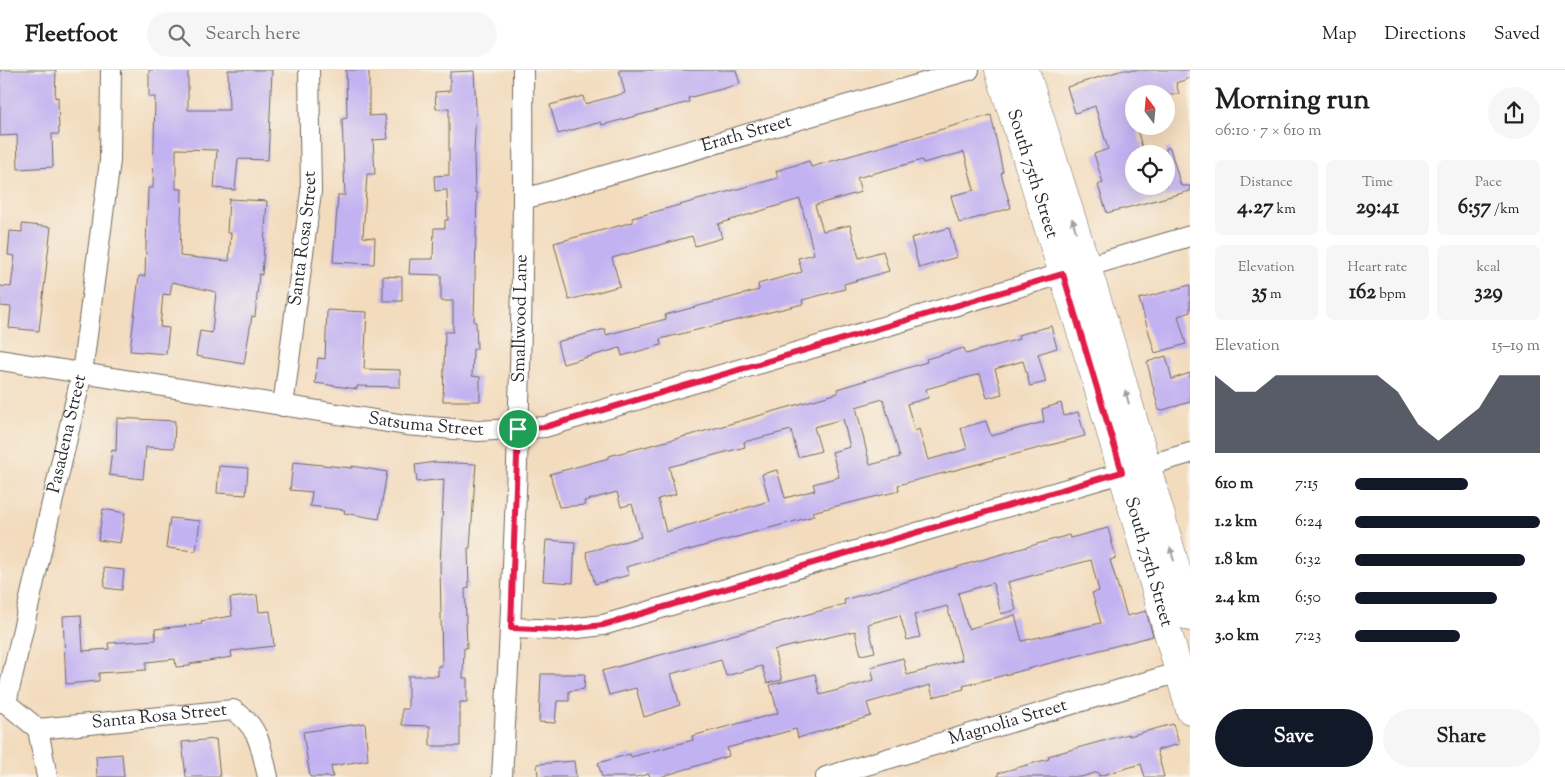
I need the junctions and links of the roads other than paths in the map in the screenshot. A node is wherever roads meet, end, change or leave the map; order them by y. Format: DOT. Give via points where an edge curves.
graph roads {
  1 [pos="111,70"];
  2 [pos="309,70"];
  3 [pos="523,70"];
  4 [pos="969,70"];
  5 [pos="999,70"];
  6 [pos="1025,70"];
  7 [pos="524,199"];
  8 [pos="1190,236"];
  9 [pos="1075,270"];
  10 [pos="0,360"];
  11 [pos="82,373"];
  12 [pos="283,406"];
  13 [pos="518,429"];
  14 [pos="1190,453"];
  15 [pos="1134,469"];
  16 [pos="1190,618"];
  17 [pos="511,628"];
  18 [pos="1185,671"];
  19 [pos="3,703"];
  20 [pos="1190,710"];
  21 [pos="38,729"];
  22 [pos="47,777"];
  23 [pos="268,777"];
  24 [pos="502,777"];
  25 [pos="826,777"];
  1 -- 11 [label="street, Pasadena Street" via="110,161"];
  2 -- 12 [label="street, Santa Rosa Street" via="311,192"];
  3 -- 7 [label="street, Smallwood Lane"];
  4 -- 7 [label="street, Erath Street"];
  5 -- 9 [label="main road, South 75th Street"];
  9 -- 6 [label="main road, South 75th Street, one-way"];
  7 -- 13 [label="street, Smallwood Lane"];
  8 -- 9 [label="street, Satsuma Street"];
  9 -- 13 [label="street, Satsuma Street" via="545,427"];
  9 -- 15 [label="main road, South 75th Street"];
  10 -- 11 [label="street, Satsuma Street"];
  11 -- 12 [label="street, Satsuma Street"];
  11 -- 19 [label="street, Pasadena Street"];
  12 -- 13 [label="street, Satsuma Street" via="406,426 478,431"];
  13 -- 17 [label="street, Smallwood Lane"];
  14 -- 15 [label="street"];
  16 -- 15 [label="main road, South 75th Street, one-way"];
  15 -- 17 [label="street" via="603,625 561,630"];
  15 -- 18 [label="main road, South 75th Street"];
  17 -- 24 [label="street, Smallwood Lane"];
  18 -- 20 [label="main road, South 75th Street"];
  18 -- 25 [label="street, Magnolia Street"];
  19 -- 21 [label="street, Pasadena Street"];
  21 -- 22 [label="street"];
  21 -- 23 [label="street, Santa Rosa Street" via="233,710 248,719 259,739"];
}
